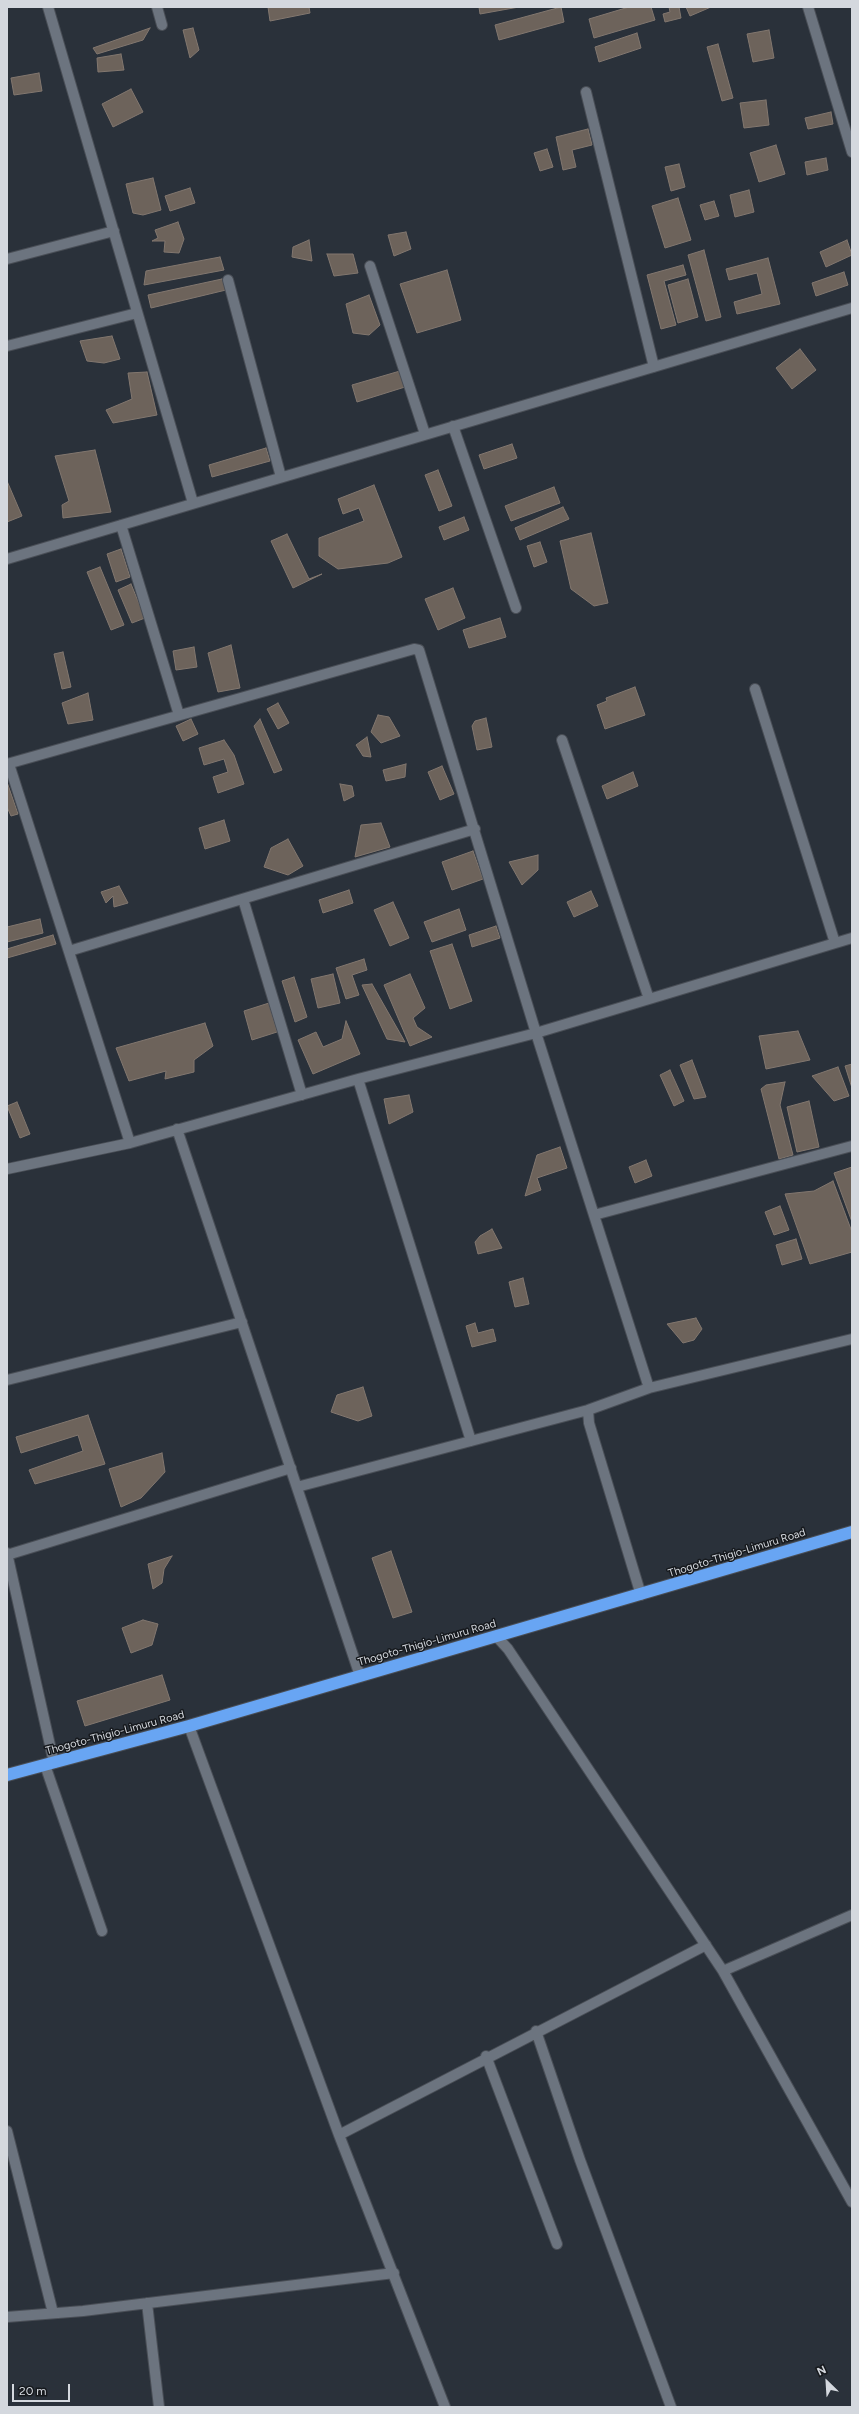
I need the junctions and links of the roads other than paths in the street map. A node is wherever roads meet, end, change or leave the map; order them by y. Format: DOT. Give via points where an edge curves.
graph roads {
  1 [pos="48,7"];
  2 [pos="157,7"];
  3 [pos="808,7"];
  4 [pos="162,25"];
  5 [pos="586,92"];
  6 [pos="852,152"];
  7 [pos="114,231"];
  8 [pos="7,259"];
  9 [pos="370,266"];
  10 [pos="228,280"];
  11 [pos="852,308"];
  12 [pos="137,313"];
  13 [pos="7,346"];
  14 [pos="654,367"];
  15 [pos="453,426"];
  16 [pos="425,434"];
  17 [pos="281,477"];
  18 [pos="193,503"];
  19 [pos="121,525"];
  20 [pos="7,559"];
  21 [pos="516,608"];
  22 [pos="755,689"];
  23 [pos="179,715"];
  24 [pos="562,740"];
  25 [pos="8,764"];
  26 [pos="474,829"];
  27 [pos="243,899"];
  28 [pos="852,938"];
  29 [pos="835,943"];
  30 [pos="69,951"];
  31 [pos="649,999"];
  32 [pos="536,1033"];
  33 [pos="358,1079"];
  34 [pos="302,1095"];
  35 [pos="177,1129"];
  36 [pos="130,1143"];
  37 [pos="852,1146"];
  38 [pos="7,1169"];
  39 [pos="594,1215"];
  40 [pos="242,1322"];
  41 [pos="852,1339"];
  42 [pos="7,1380"];
  43 [pos="649,1388"];
  44 [pos="588,1410"];
  45 [pos="471,1441"];
  46 [pos="291,1468"];
  47 [pos="297,1487"];
  48 [pos="852,1532"];
  49 [pos="7,1554"];
  50 [pos="641,1595"];
  51 [pos="497,1636"];
  52 [pos="360,1676"];
  53 [pos="189,1726"];
  54 [pos="49,1764"];
  55 [pos="7,1775"];
  56 [pos="852,1915"];
  57 [pos="102,1931"];
  58 [pos="706,1944"];
  59 [pos="723,1971"];
  60 [pos="536,2031"];
  61 [pos="486,2056"];
  62 [pos="7,2131"];
  63 [pos="339,2135"];
  64 [pos="852,2202"];
  65 [pos="557,2244"];
  66 [pos="394,2273"];
  67 [pos="147,2303"];
  68 [pos="53,2313"];
  69 [pos="7,2317"];
  70 [pos="158,2407"];
  71 [pos="445,2407"];
  72 [pos="671,2407"];
  1 -- 7 [label="street"];
  2 -- 4 [label="street"];
  3 -- 6 [label="street"];
  5 -- 14 [label="street"];
  7 -- 8 [label="street"];
  7 -- 12 [label="street"];
  9 -- 16 [label="street"];
  10 -- 17 [label="street"];
  11 -- 14 [label="street"];
  12 -- 13 [label="street"];
  12 -- 18 [label="street"];
  14 -- 15 [label="street"];
  15 -- 16 [label="street"];
  15 -- 21 [label="street"];
  16 -- 17 [label="street"];
  17 -- 18 [label="street"];
  18 -- 19 [label="street"];
  19 -- 20 [label="street"];
  19 -- 23 [label="street"];
  22 -- 29 [label="street"];
  23 -- 25 [label="street"];
  23 -- 26 [label="street" via="414,649 419,650"];
  24 -- 31 [label="street"];
  25 -- 30 [label="street"];
  26 -- 27 [label="street"];
  26 -- 32 [label="street"];
  27 -- 30 [label="street"];
  27 -- 34 [label="street"];
  28 -- 29 [label="street"];
  29 -- 31 [label="street"];
  30 -- 36 [label="street"];
  31 -- 32 [label="street"];
  32 -- 33 [label="street"];
  32 -- 39 [label="street"];
  33 -- 34 [label="street"];
  33 -- 45 [label="street"];
  34 -- 35 [label="street"];
  35 -- 36 [label="street"];
  35 -- 40 [label="street"];
  36 -- 38 [label="street"];
  37 -- 39 [label="street"];
  39 -- 43 [label="street"];
  40 -- 42 [label="street"];
  40 -- 46 [label="street"];
  41 -- 43 [label="street"];
  43 -- 44 [label="street"];
  44 -- 45 [label="street"];
  44 -- 50 [label="street" via="589,1423"];
  45 -- 47 [label="street"];
  46 -- 47 [label="street"];
  46 -- 49 [label="street"];
  47 -- 52 [label="street"];
  48 -- 50 [label="highway, Thogoto-Thigio-Limuru Road"];
  49 -- 54 [label="street"];
  50 -- 51 [label="highway, Thogoto-Thigio-Limuru Road"];
  51 -- 52 [label="highway, Thogoto-Thigio-Limuru Road"];
  51 -- 58 [label="street"];
  52 -- 53 [label="highway, Thogoto-Thigio-Limuru Road"];
  53 -- 54 [label="highway, Thogoto-Thigio-Limuru Road"];
  53 -- 63 [label="street"];
  54 -- 55 [label="highway, Thogoto-Thigio-Limuru Road"];
  54 -- 57 [label="street"];
  56 -- 59 [label="street"];
  58 -- 59 [label="street"];
  58 -- 60 [label="street"];
  59 -- 64 [label="street"];
  60 -- 61 [label="street"];
  60 -- 72 [label="street" via="580,2160"];
  61 -- 63 [label="street"];
  61 -- 65 [label="street"];
  62 -- 68 [label="street"];
  63 -- 66 [label="street"];
  66 -- 67 [label="street"];
  66 -- 71 [label="street"];
  67 -- 68 [label="street"];
  67 -- 70 [label="street"];
  68 -- 69 [label="street"];
}
